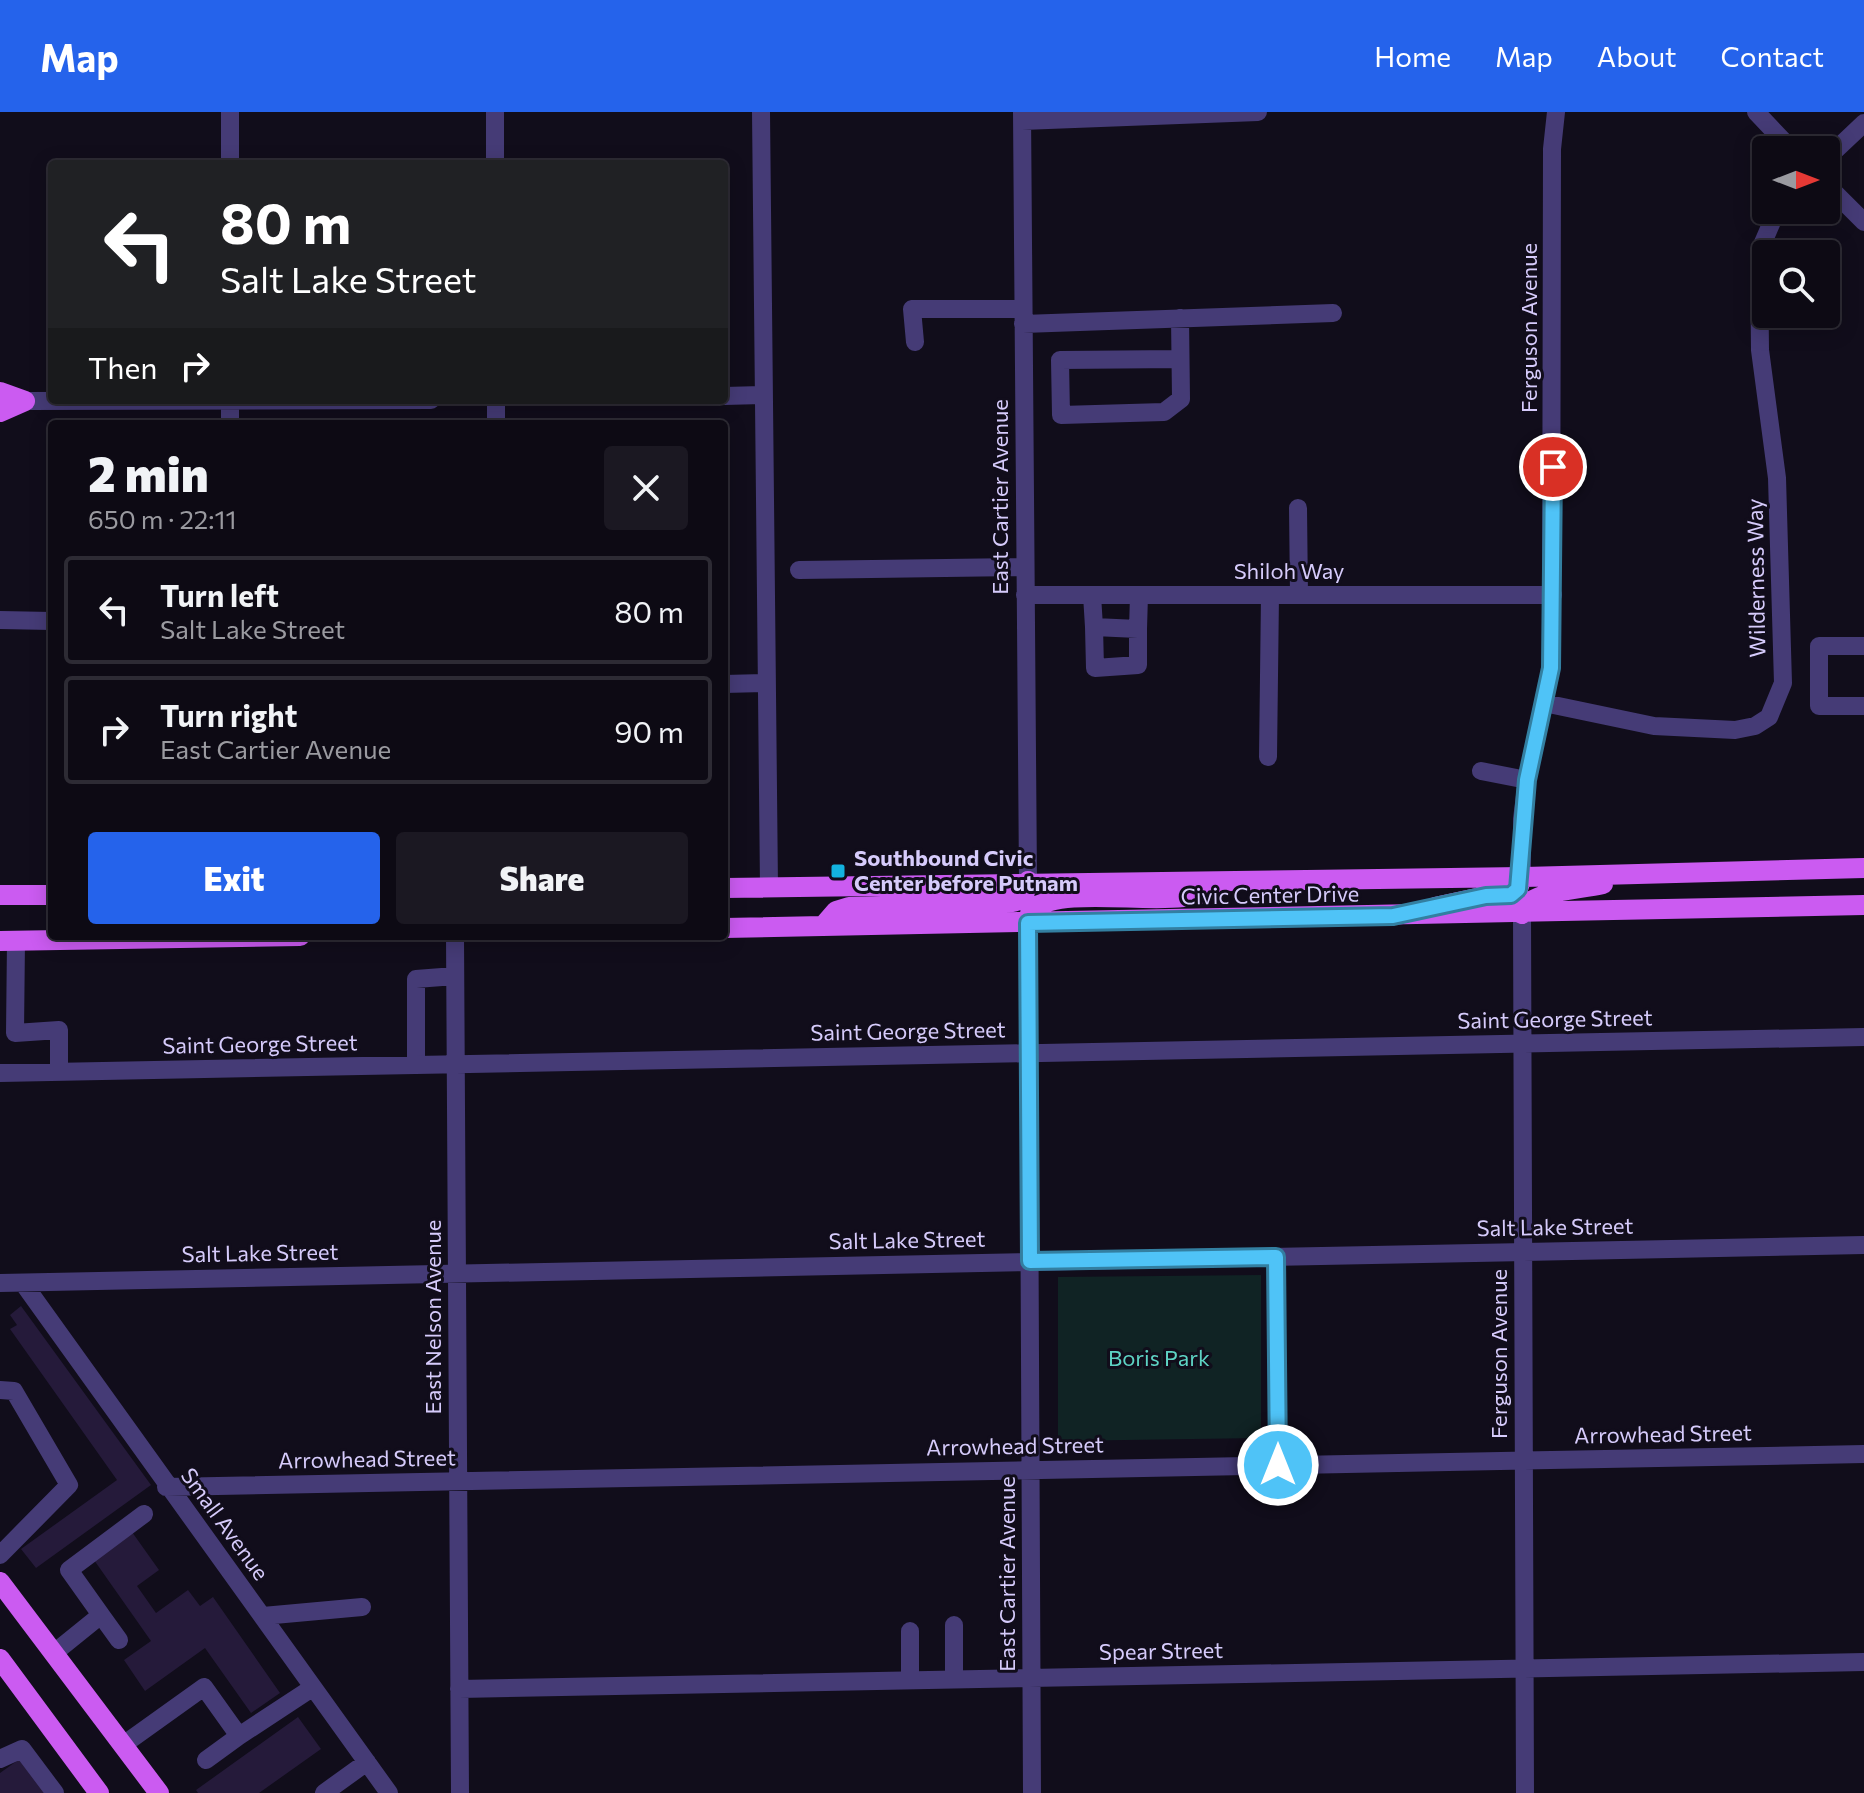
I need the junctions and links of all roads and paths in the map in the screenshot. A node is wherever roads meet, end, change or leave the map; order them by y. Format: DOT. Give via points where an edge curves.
graph roads {
  1 [pos="230,112"];
  2 [pos="495,112"];
  3 [pos="761,112"];
  4 [pos="1258,112"];
  5 [pos="1556,112"];
  6 [pos="1756,112"];
  7 [pos="1022,116"];
  8 [pos="1864,123"];
  9 [pos="1779,136"];
  10 [pos="1840,146"];
  11 [pos="230,160"];
  12 [pos="495,160"];
  13 [pos="1840,198"];
  14 [pos="1864,222"];
  15 [pos="1771,224"];
  16 [pos="1333,313"];
  17 [pos="1023,317"];
  18 [pos="1180,318"];
  19 [pos="915,342"];
  20 [pos="1180,359"];
  21 [pos="0,392"];
  22 [pos="762,395"];
  23 [pos="728,396"];
  24 [pos="25,401"];
  25 [pos="48,401"];
  26 [pos="0,412"];
  27 [pos="1298,508"];
  28 [pos="1025,567"];
  29 [pos="799,570"];
  30 [pos="1025,595"];
  31 [pos="1092,595"];
  32 [pos="1139,595"];
  33 [pos="1270,595"];
  34 [pos="1299,595"];
  35 [pos="1553,595"];
  36 [pos="0,620"];
  37 [pos="48,621"];
  38 [pos="1094,627"];
  39 [pos="1138,629"];
  40 [pos="1864,646"];
  41 [pos="766,683"];
  42 [pos="728,684"];
  43 [pos="1544,703"];
  44 [pos="1864,706"];
  45 [pos="1268,757"];
  46 [pos="1481,771"];
  47 [pos="1527,780"];
  48 [pos="1864,868"];
  49 [pos="1642,874"];
  50 [pos="1522,877"];
  51 [pos="1225,880"];
  52 [pos="1028,881"];
  53 [pos="769,887"];
  54 [pos="728,888"];
  55 [pos="0,895"];
  56 [pos="48,895"];
  57 [pos="1864,905"];
  58 [pos="1522,914"];
  59 [pos="1393,916"];
  60 [pos="1028,923"];
  61 [pos="823,926"];
  62 [pos="728,928"];
  63 [pos="66,940"];
  64 [pos="455,940"];
  65 [pos="8,941"];
  66 [pos="455,976"];
  67 [pos="1864,1037"];
  68 [pos="1522,1044"];
  69 [pos="1030,1053"];
  70 [pos="456,1064"];
  71 [pos="416,1065"];
  72 [pos="59,1072"];
  73 [pos="0,1073"];
  74 [pos="1864,1245"];
  75 [pos="1523,1252"];
  76 [pos="1276,1257"];
  77 [pos="1030,1261"];
  78 [pos="457,1273"];
  79 [pos="0,1283"];
  80 [pos="23,1283"];
  81 [pos="0,1390"];
  82 [pos="1864,1454"];
  83 [pos="1524,1461"];
  84 [pos="1278,1465"];
  85 [pos="1031,1470"];
  86 [pos="458,1481"];
  87 [pos="166,1487"];
  88 [pos="144,1514"];
  89 [pos="0,1555"];
  90 [pos="0,1582"];
  91 [pos="362,1607"];
  92 [pos="101,1615"];
  93 [pos="263,1616"];
  94 [pos="954,1625"];
  95 [pos="910,1631"];
  96 [pos="119,1640"];
  97 [pos="54,1653"];
  98 [pos="0,1659"];
  99 [pos="1864,1662"];
  100 [pos="1524,1668"];
  101 [pos="1031,1678"];
  102 [pos="954,1679"];
  103 [pos="910,1680"];
  104 [pos="312,1688"];
  105 [pos="459,1689"];
  106 [pos="239,1736"];
  107 [pos="123,1745"];
  108 [pos="0,1759"];
  109 [pos="206,1760"];
  110 [pos="367,1762"];
  111 [pos="55,1793"];
  112 [pos="99,1793"];
  113 [pos="159,1793"];
  114 [pos="324,1793"];
  115 [pos="389,1793"];
  116 [pos="460,1793"];
  117 [pos="1032,1793"];
  118 [pos="1525,1793"];
  1 -- 11 [label="street"];
  2 -- 12 [label="street"];
  3 -- 22 [label="street"];
  4 -- 7 [label="street"];
  5 -- 35 [label="street, Ferguson Avenue"];
  6 -- 9 [label="street"];
  7 -- 17 [label="street, East Cartier Avenue"];
  8 -- 10 [label="street"];
  13 -- 14 [label="street"];
  15 -- 43 [label="street, Wilderness Way" via="1759,252 1760,350 1777,478 1783,683 1769,717 1735,730 1654,726"];
  16 -- 18 [label="street"];
  17 -- 18 [label="street"];
  17 -- 19 [label="street" via="912,309"];
  17 -- 28 [label="street, East Cartier Avenue"];
  18 -- 20 [label="street"];
  20 -- 20 [label="street" via="1181,399 1164,412 1061,415 1060,360"];
  21 -- 24 [label="main road"];
  22 -- 23 [label="street"];
  22 -- 41 [label="street"];
  24 -- 25 [label="street"];
  24 -- 26 [label="main road"];
  27 -- 34 [label="street"];
  28 -- 29 [label="street"];
  28 -- 30 [label="street, East Cartier Avenue"];
  30 -- 31 [label="street, Shiloh Way"];
  30 -- 52 [label="street, East Cartier Avenue"];
  31 -- 32 [label="street, Shiloh Way"];
  31 -- 38 [label="street"];
  32 -- 33 [label="street, Shiloh Way"];
  32 -- 39 [label="street"];
  33 -- 34 [label="street, Shiloh Way"];
  33 -- 45 [label="street"];
  34 -- 35 [label="street, Shiloh Way"];
  35 -- 43 [label="street, Ferguson Avenue" via="1551,668"];
  36 -- 37 [label="street"];
  38 -- 39 [label="street"];
  38 -- 39 [label="street" via="1095,668 1138,665"];
  40 -- 44 [label="street" via="1819,646 1819,706"];
  41 -- 42 [label="street"];
  41 -- 53 [label="street"];
  43 -- 47 [label="street, Ferguson Avenue"];
  46 -- 47 [label="street"];
  47 -- 50 [label="street, Ferguson Avenue"];
  48 -- 49 [label="main road, Civic Center Drive"];
  49 -- 50 [label="main road, Civic Center Drive"];
  49 -- 58 [label="main road" via="1544,894 1524,906"];
  50 -- 51 [label="main road, Civic Center Drive"];
  50 -- 59 [label="main road" via="1511,895"];
  51 -- 52 [label="main road, Civic Center Drive"];
  51 -- 60 [label="main road" via="1213,892 1190,896 1041,903 1031,909"];
  52 -- 53 [label="main road, Civic Center Drive"];
  52 -- 61 [label="main road" via="1023,899 1013,902 849,907 836,911"];
  53 -- 54 [label="main road, Civic Center Drive"];
  55 -- 56 [label="main road"];
  57 -- 58 [label="main road, Civic Center Drive"];
  58 -- 59 [label="main road, Civic Center Drive"];
  58 -- 68 [label="street, Ferguson Avenue"];
  59 -- 60 [label="main road, Civic Center Drive"];
  60 -- 61 [label="main road, Civic Center Drive"];
  60 -- 69 [label="street, East Cartier Avenue"];
  61 -- 62 [label="main road, Civic Center Drive"];
  63 -- 65 [label="main road"];
  64 -- 66 [label="street, East Nelson Avenue"];
  65 -- 72 [label="street" via="15,1033 59,1030"];
  66 -- 70 [label="street, East Nelson Avenue"];
  66 -- 71 [label="street" via="416,979"];
  67 -- 68 [label="street, Saint George Street"];
  68 -- 69 [label="street, Saint George Street"];
  68 -- 75 [label="street, Ferguson Avenue"];
  69 -- 70 [label="street, Saint George Street"];
  69 -- 77 [label="street, East Cartier Avenue"];
  70 -- 71 [label="street, Saint George Street"];
  70 -- 78 [label="street, East Nelson Avenue"];
  71 -- 72 [label="street, Saint George Street"];
  72 -- 73 [label="street, Saint George Street"];
  74 -- 75 [label="street, Salt Lake Street"];
  75 -- 76 [label="street, Salt Lake Street"];
  75 -- 83 [label="street, Ferguson Avenue"];
  76 -- 77 [label="street, Salt Lake Street"];
  76 -- 84 [label="street"];
  77 -- 78 [label="street, Salt Lake Street"];
  77 -- 85 [label="street, East Cartier Avenue"];
  78 -- 80 [label="street, Salt Lake Street"];
  78 -- 86 [label="street, East Nelson Avenue"];
  79 -- 80 [label="street, Salt Lake Street"];
  80 -- 87 [label="street, Small Avenue"];
  81 -- 89 [label="street" via="14,1391 69,1485"];
  82 -- 83 [label="street, Arrowhead Street"];
  83 -- 84 [label="street, Arrowhead Street"];
  83 -- 100 [label="street, Ferguson Avenue"];
  84 -- 85 [label="street, Arrowhead Street"];
  85 -- 86 [label="street, Arrowhead Street"];
  85 -- 101 [label="street, East Cartier Avenue"];
  86 -- 87 [label="street, Arrowhead Street"];
  86 -- 105 [label="street, East Nelson Avenue"];
  87 -- 93 [label="street, Small Avenue"];
  88 -- 92 [label="street" via="69,1570"];
  90 -- 97 [label="main road"];
  91 -- 93 [label="street"];
  92 -- 96 [label="street"];
  92 -- 97 [label="street"];
  93 -- 104 [label="street, Small Avenue"];
  94 -- 102 [label="street"];
  95 -- 103 [label="street"];
  97 -- 107 [label="main road"];
  98 -- 112 [label="main road"];
  99 -- 100 [label="street, Spear Street"];
  100 -- 101 [label="street, Spear Street"];
  100 -- 118 [label="street, Ferguson Avenue"];
  101 -- 102 [label="street, Spear Street"];
  101 -- 117 [label="street, East Cartier Avenue"];
  102 -- 103 [label="street, Spear Street"];
  103 -- 105 [label="street, Spear Street"];
  104 -- 106 [label="street"];
  104 -- 110 [label="street, Small Avenue"];
  105 -- 116 [label="street, East Nelson Avenue"];
  106 -- 107 [label="street" via="204,1687"];
  106 -- 109 [label="street"];
  107 -- 113 [label="main road"];
  108 -- 111 [label="street" via="22,1749"];
  110 -- 114 [label="street"];
  110 -- 115 [label="street, Small Avenue"];
}
